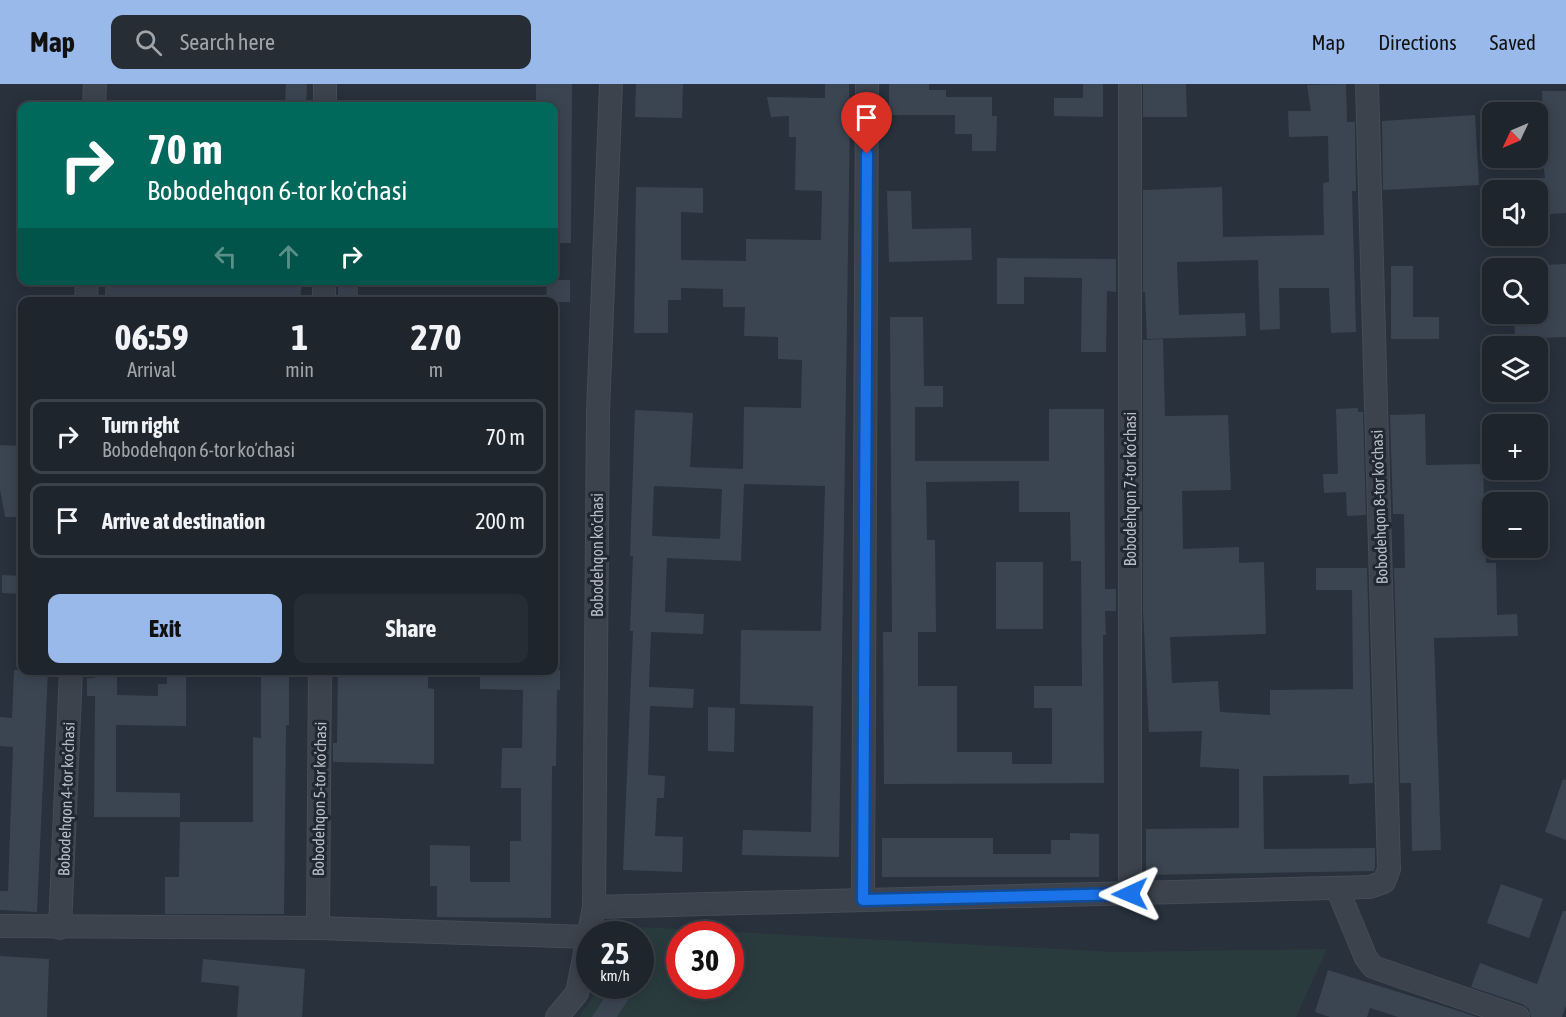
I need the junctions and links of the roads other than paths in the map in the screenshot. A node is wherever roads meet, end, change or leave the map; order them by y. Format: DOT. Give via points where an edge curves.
graph roads {
  1 [pos="95,84"];
  2 [pos="326,84"];
  3 [pos="611,84"];
  4 [pos="867,84"];
  5 [pos="1130,84"];
  6 [pos="1367,84"];
  7 [pos="94,102"];
  8 [pos="325,102"];
  9 [pos="71,675"];
  10 [pos="320,675"];
  11 [pos="1337,888"];
  12 [pos="1130,894"];
  13 [pos="863,900"];
  14 [pos="594,907"];
  15 [pos="591,921"];
  16 [pos="0,926"];
  17 [pos="60,928"];
  18 [pos="318,928"];
  19 [pos="576,937"];
  20 [pos="576,994"];
  21 [pos="557,1017"];
  22 [pos="1518,1017"];
  1 -- 7 [label="street"];
  2 -- 8 [label="street"];
  3 -- 14 [label="street, Bobodehqon koʼchasi" via="598,412"];
  4 -- 13 [label="street"];
  5 -- 12 [label="street, Bobodehqon 7-tor koʼchasi"];
  6 -- 11 [label="street, Bobodehqon 8-tor koʼchasi" via="1389,869 1384,882 1370,887"];
  9 -- 17 [label="street, Bobodehqon 4-tor koʼchasi"];
  10 -- 18 [label="street, Bobodehqon 5-tor koʼchasi"];
  11 -- 12 [label="street"];
  11 -- 22 [label="street" via="1373,967"];
  12 -- 13 [label="street"];
  13 -- 14 [label="street"];
  14 -- 15 [label="street, Bobodehqon koʼchasi"];
  16 -- 17 [label="street"];
  17 -- 18 [label="street"];
  18 -- 19 [label="street"];
  20 -- 21 [label="street, Bobodehqon koʼchasi"];
}
